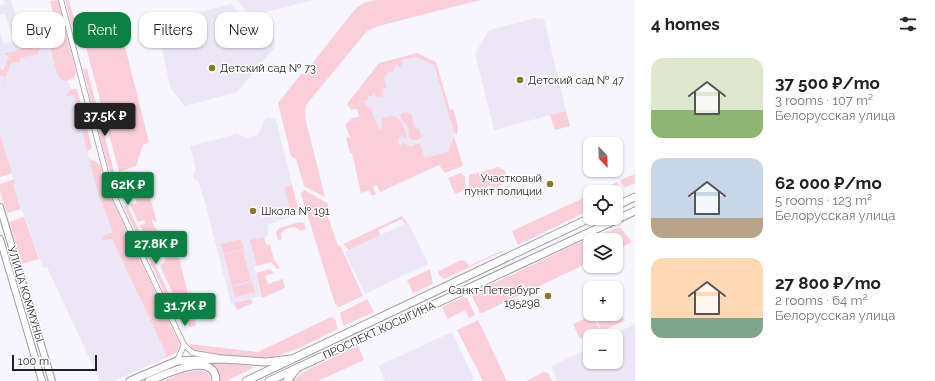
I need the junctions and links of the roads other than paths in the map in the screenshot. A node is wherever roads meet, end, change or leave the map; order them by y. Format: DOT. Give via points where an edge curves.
graph roads {
  1 [pos="61,0"];
  2 [pos="635,197"];
  3 [pos="623,203"];
  4 [pos="0,207"];
  5 [pos="635,211"];
  6 [pos="583,221"];
  7 [pos="0,239"];
  8 [pos="184,345"];
  9 [pos="223,359"];
  10 [pos="292,359"];
  11 [pos="177,360"];
  12 [pos="297,368"];
  13 [pos="42,381"];
  14 [pos="52,381"];
  15 [pos="130,381"];
  16 [pos="149,381"];
  17 [pos="216,381"];
  18 [pos="246,381"];
  19 [pos="269,381"];
  20 [pos="287,381"];
  1 -- 8 [label="street" via="107,177"];
  2 -- 3 [label="main road"];
  4 -- 14 [label="street, УЛИЦА КОММУНЫ"];
  5 -- 12 [label="main road, ПРОСПЕКТ КОСЫГИНА"];
  6 -- 10 [label="main road, ПРОСПЕКТ КОСЫГИНА"];
  7 -- 13 [label="street, УЛИЦА КОММУНЫ"];
  8 -- 9 [label="street" via="193,353"];
  8 -- 11 [label="street"];
  9 -- 10 [label="main road, ПРОСПЕКТ КОСЫГИНА" via="266,362"];
  9 -- 11 [label="main road, ПРОСПЕКТ КОСЫГИНА"];
  10 -- 18 [label="main road, ПРОСПЕКТ КОСЫГИНА"];
  11 -- 15 [label="main road, ПРОСПЕКТ КОСЫГИНА"];
  12 -- 19 [label="main road, ПРОСПЕКТ КОСЫГИНА"];
  12 -- 20 [label="main road, ПРОСПЕКТ КОСЫГИНА"];
  16 -- 17 [label="main road" via="180,368 201,366 212,369"];
}
